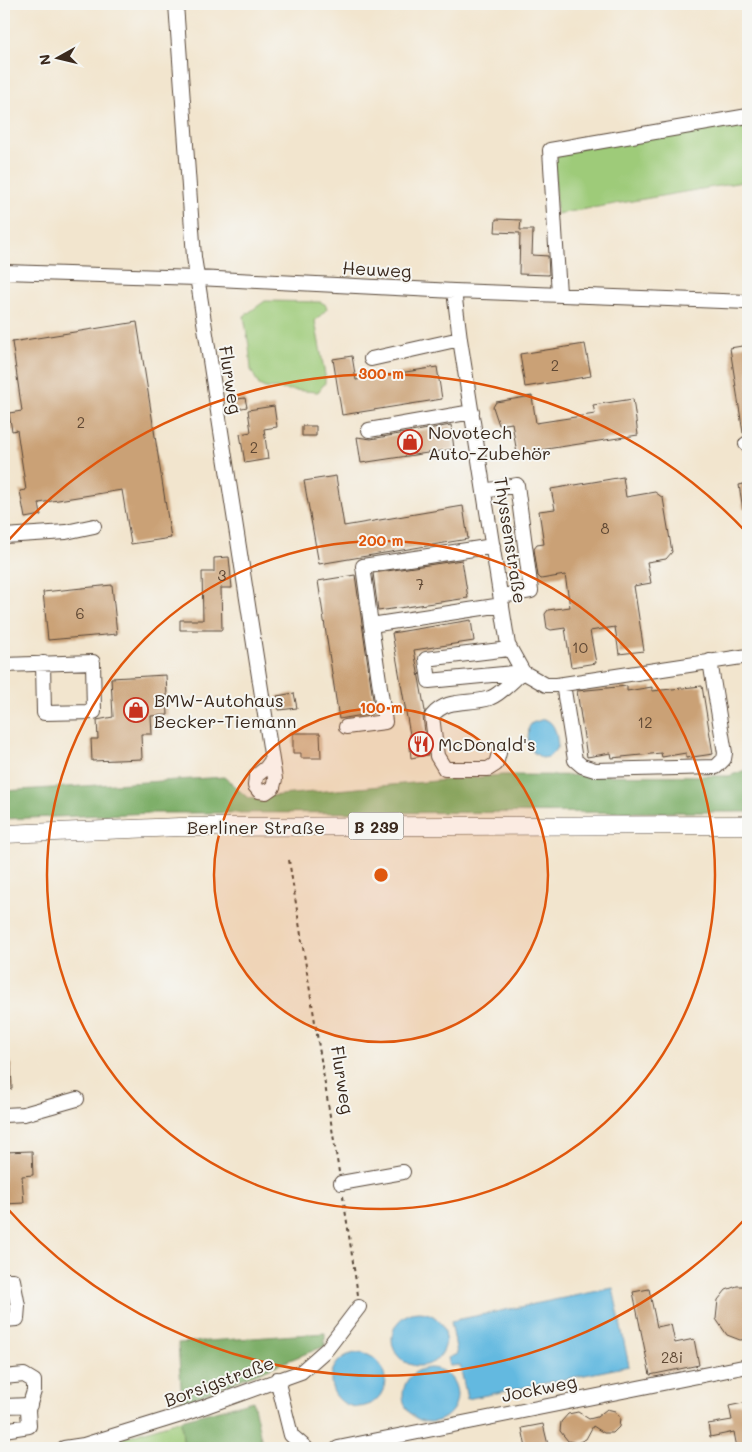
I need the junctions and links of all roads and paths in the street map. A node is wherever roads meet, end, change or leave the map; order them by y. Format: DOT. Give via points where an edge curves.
graph roads {
  1 [pos="176,4"];
  2 [pos="748,116"];
  3 [pos="4,272"];
  4 [pos="197,278"];
  5 [pos="454,291"];
  6 [pos="559,294"];
  7 [pos="748,302"];
  8 [pos="460,339"];
  9 [pos="371,359"];
  10 [pos="472,412"];
  11 [pos="369,430"];
  12 [pos="484,491"];
  13 [pos="94,526"];
  14 [pos="4,536"];
  15 [pos="494,546"];
  16 [pos="502,601"];
  17 [pos="371,625"];
  18 [pos="509,649"];
  19 [pos="748,656"];
  20 [pos="710,662"];
  21 [pos="42,663"];
  22 [pos="4,665"];
  23 [pos="524,672"];
  24 [pos="563,684"];
  25 [pos="346,727"];
  26 [pos="499,753"];
  27 [pos="272,760"];
  28 [pos="748,825"];
  29 [pos="4,834"];
  30 [pos="289,860"];
  31 [pos="77,1099"];
  32 [pos="4,1115"];
  33 [pos="403,1172"];
  34 [pos="341,1183"];
  35 [pos="4,1280"];
  36 [pos="359,1307"];
  37 [pos="4,1320"];
  38 [pos="748,1366"];
  39 [pos="4,1377"];
  40 [pos="277,1380"];
  41 [pos="30,1405"];
  42 [pos="4,1406"];
  43 [pos="4,1430"];
  44 [pos="64,1448"];
  45 [pos="306,1448"];
  46 [pos="338,1448"];
  1 -- 4 [label="street, Flurweg"];
  2 -- 6 [label="street" via="550,150"];
  3 -- 4 [label="street, Heuweg"];
  4 -- 5 [label="street, Heuweg"];
  4 -- 27 [label="street, Flurweg"];
  5 -- 6 [label="street, Heuweg"];
  5 -- 8 [label="street, Thyssenstraße"];
  6 -- 7 [label="street, Heuweg"];
  8 -- 9 [label="street"];
  8 -- 10 [label="street, Thyssenstraße"];
  10 -- 11 [label="street"];
  10 -- 12 [label="street, Thyssenstraße"];
  12 -- 15 [label="street, Thyssenstraße"];
  12 -- 16 [label="street" via="517,486 531,591"];
  13 -- 14 [label="street" via="56,533"];
  15 -- 16 [label="street, Thyssenstraße"];
  15 -- 17 [label="street" via="363,566"];
  16 -- 17 [label="street"];
  16 -- 18 [label="street, Thyssenstraße"];
  17 -- 25 [label="street" via="385,722"];
  18 -- 23 [label="street, Thyssenstraße"];
  18 -- 23 [label="street" via="426,659 429,682"];
  19 -- 20 [label="street"];
  20 -- 24 [label="street"];
  20 -- 24 [label="street" via="725,753 716,767 595,770 582,766 575,760"];
  21 -- 21 [label="street" via="92,662 94,712 44,713"];
  21 -- 22 [label="street"];
  23 -- 24 [label="street" via="546,686"];
  23 -- 26 [label="street" via="491,698 447,704 432,716 437,756 445,769 488,769 496,764"];
  28 -- 29 [label="main road, Berliner Straße / B 239" via="180,827"];
  30 -- 34 [label="path, Flurweg"];
  31 -- 32 [label="street" via="24,1114"];
  33 -- 34 [label="street"];
  34 -- 36 [label="path, Flurweg"];
  35 -- 37 [label="street" via="13,1280 18,1306 17,1319"];
  36 -- 40 [label="street, Borsigstraße" via="327,1349 301,1372"];
  38 -- 46 [label="street, Jockweg"];
  39 -- 41 [label="street" via="24,1375 34,1381"];
  40 -- 44 [label="street, Borsigstraße" via="184,1414 84,1445"];
  40 -- 45 [label="street" via="291,1435"];
  41 -- 42 [label="street"];
  41 -- 43 [label="street" via="29,1426"];
}
